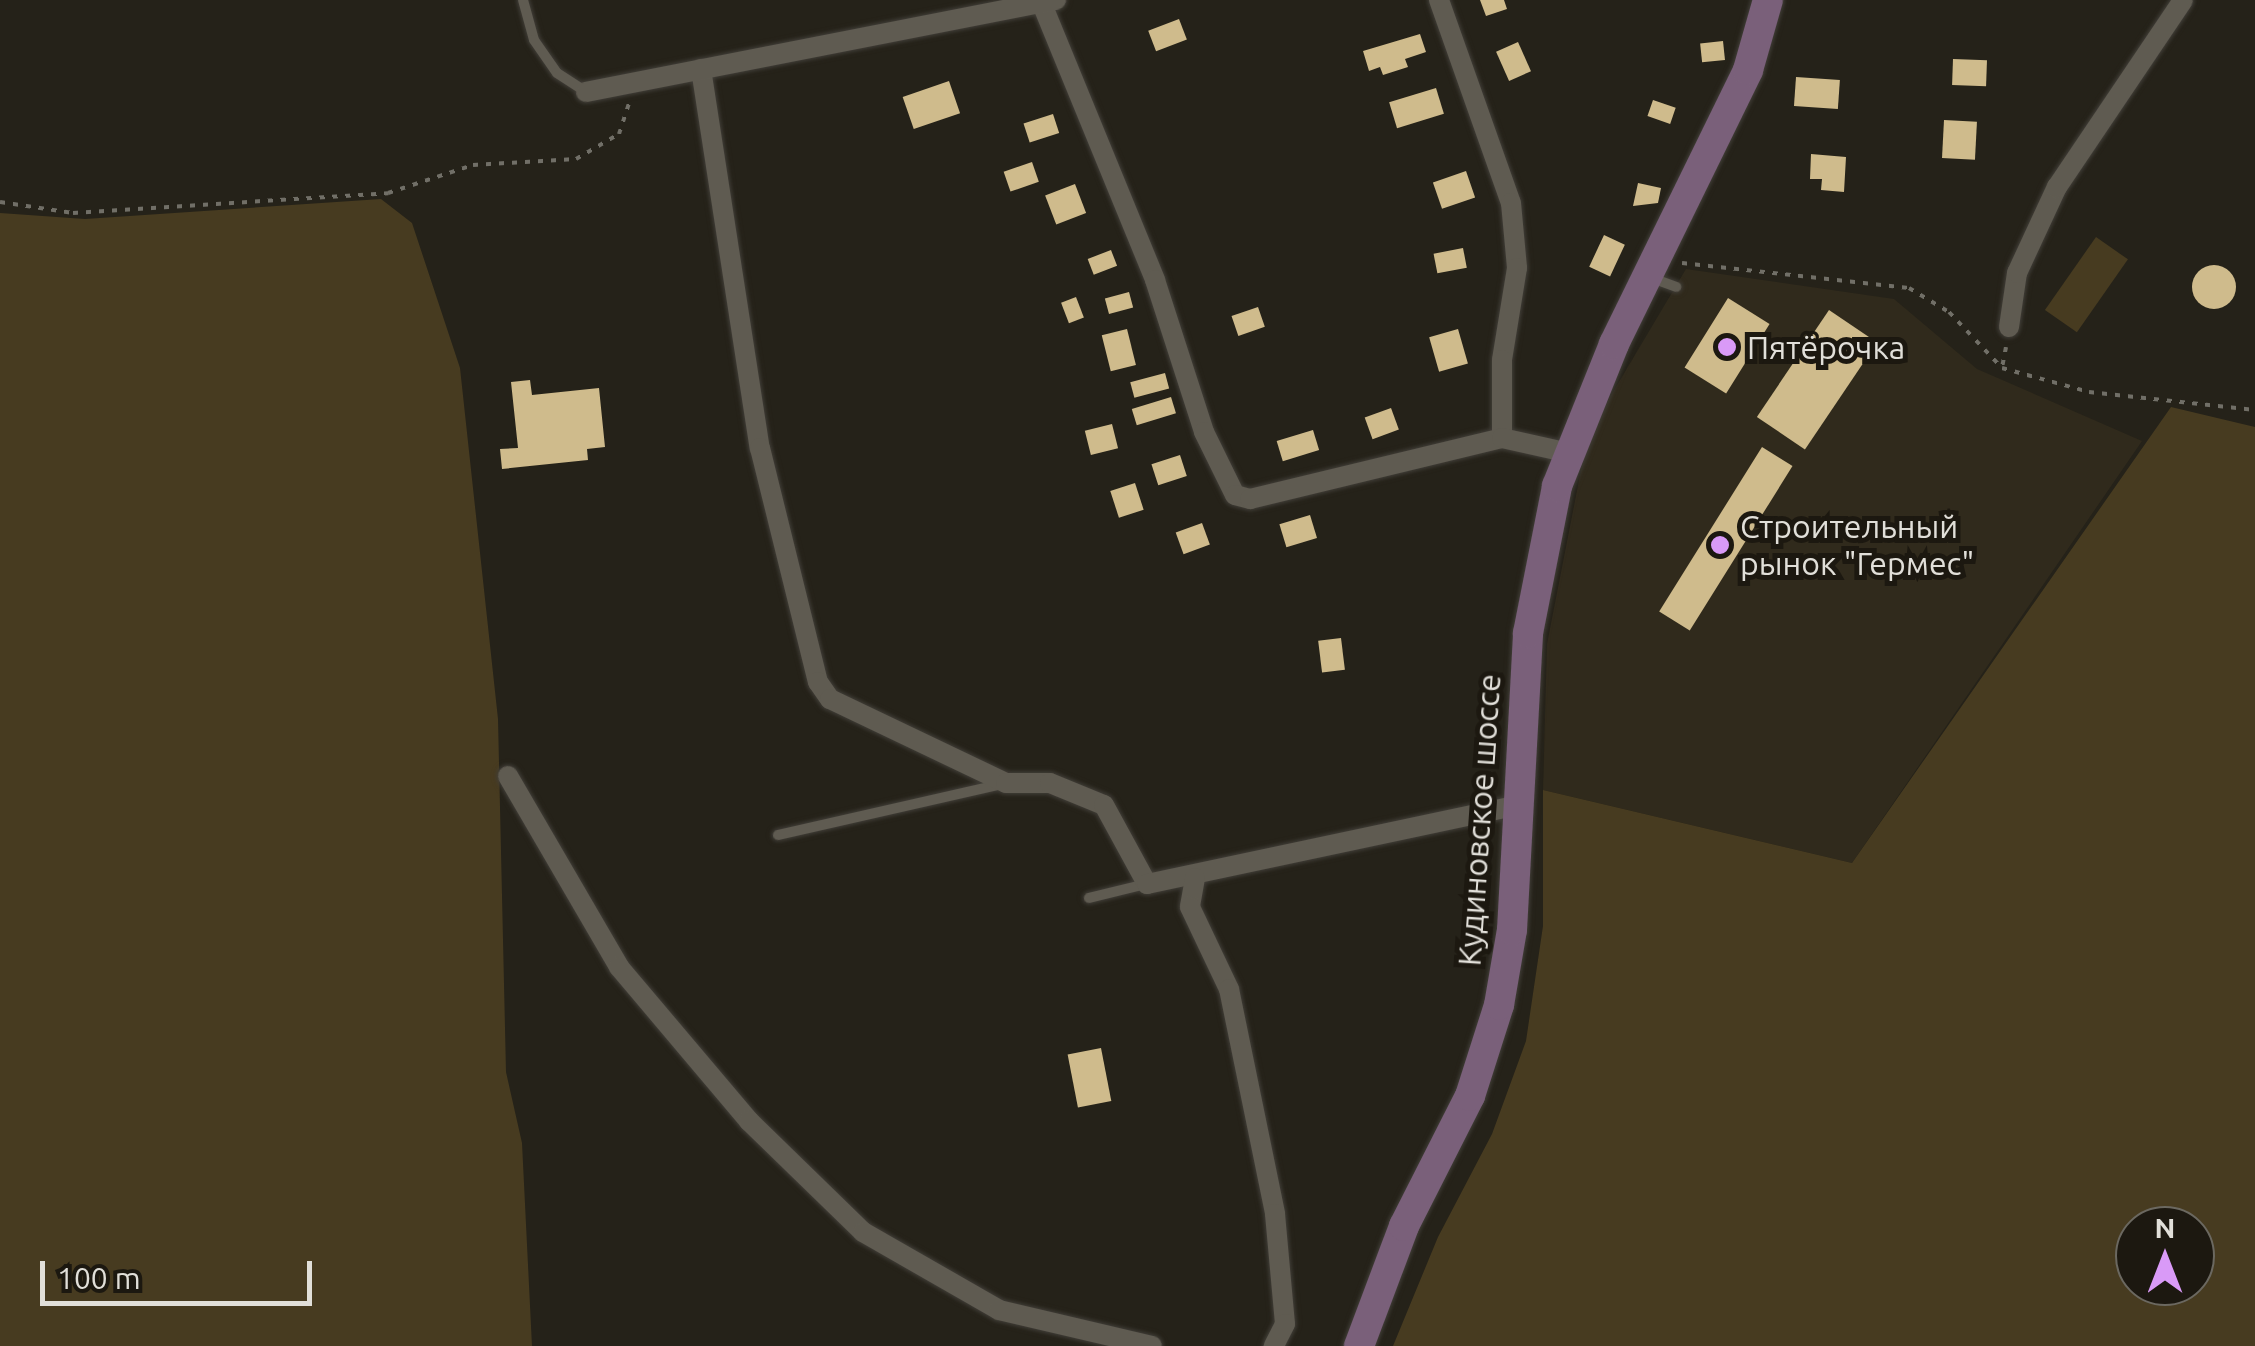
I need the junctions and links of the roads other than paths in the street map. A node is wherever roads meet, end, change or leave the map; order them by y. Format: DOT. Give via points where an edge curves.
graph roads {
  1 [pos="523,0"];
  2 [pos="1439,0"];
  3 [pos="1768,0"];
  4 [pos="2183,0"];
  5 [pos="1049,2"];
  6 [pos="966,9"];
  7 [pos="701,69"];
  8 [pos="586,92"];
  9 [pos="2009,328"];
  10 [pos="1502,438"];
  11 [pos="1569,453"];
  12 [pos="508,776"];
  13 [pos="1006,783"];
  14 [pos="1518,805"];
  15 [pos="778,835"];
  16 [pos="1196,878"];
  17 [pos="1147,884"];
  18 [pos="1089,898"];
  19 [pos="1152,1346"];
  20 [pos="1274,1346"];
  21 [pos="1359,1346"];
  1 -- 8 [label="lane" via="534,40 556,73"];
  2 -- 10 [label="street" via="1511,204 1518,268 1502,360"];
  3 -- 11 [label="main road, Кудиновское шоссе" via="1748,70 1661,275 1614,344"];
  4 -- 9 [label="street" via="2057,187 2017,273"];
  5 -- 6 [label="street"];
  5 -- 10 [label="street" via="1155,280 1204,432 1234,495 1250,499"];
  6 -- 7 [label="street"];
  7 -- 8 [label="street"];
  7 -- 13 [label="street" via="760,448 818,682 830,699"];
  10 -- 11 [label="street"];
  11 -- 14 [label="main road, Кудиновское шоссе" via="1567,488 1528,633"];
  12 -- 19 [label="street" via="619,968 749,1121 863,1232 999,1310"];
  13 -- 15 [label="lane"];
  13 -- 17 [label="street" via="1050,783 1104,805"];
  14 -- 16 [label="street"];
  14 -- 21 [label="main road, Кудиновское шоссе" via="1512,930 1486,1054 1404,1226"];
  16 -- 17 [label="street"];
  16 -- 20 [label="street" via="1190,907 1229,989 1275,1214 1286,1324"];
  17 -- 18 [label="lane"];
}
